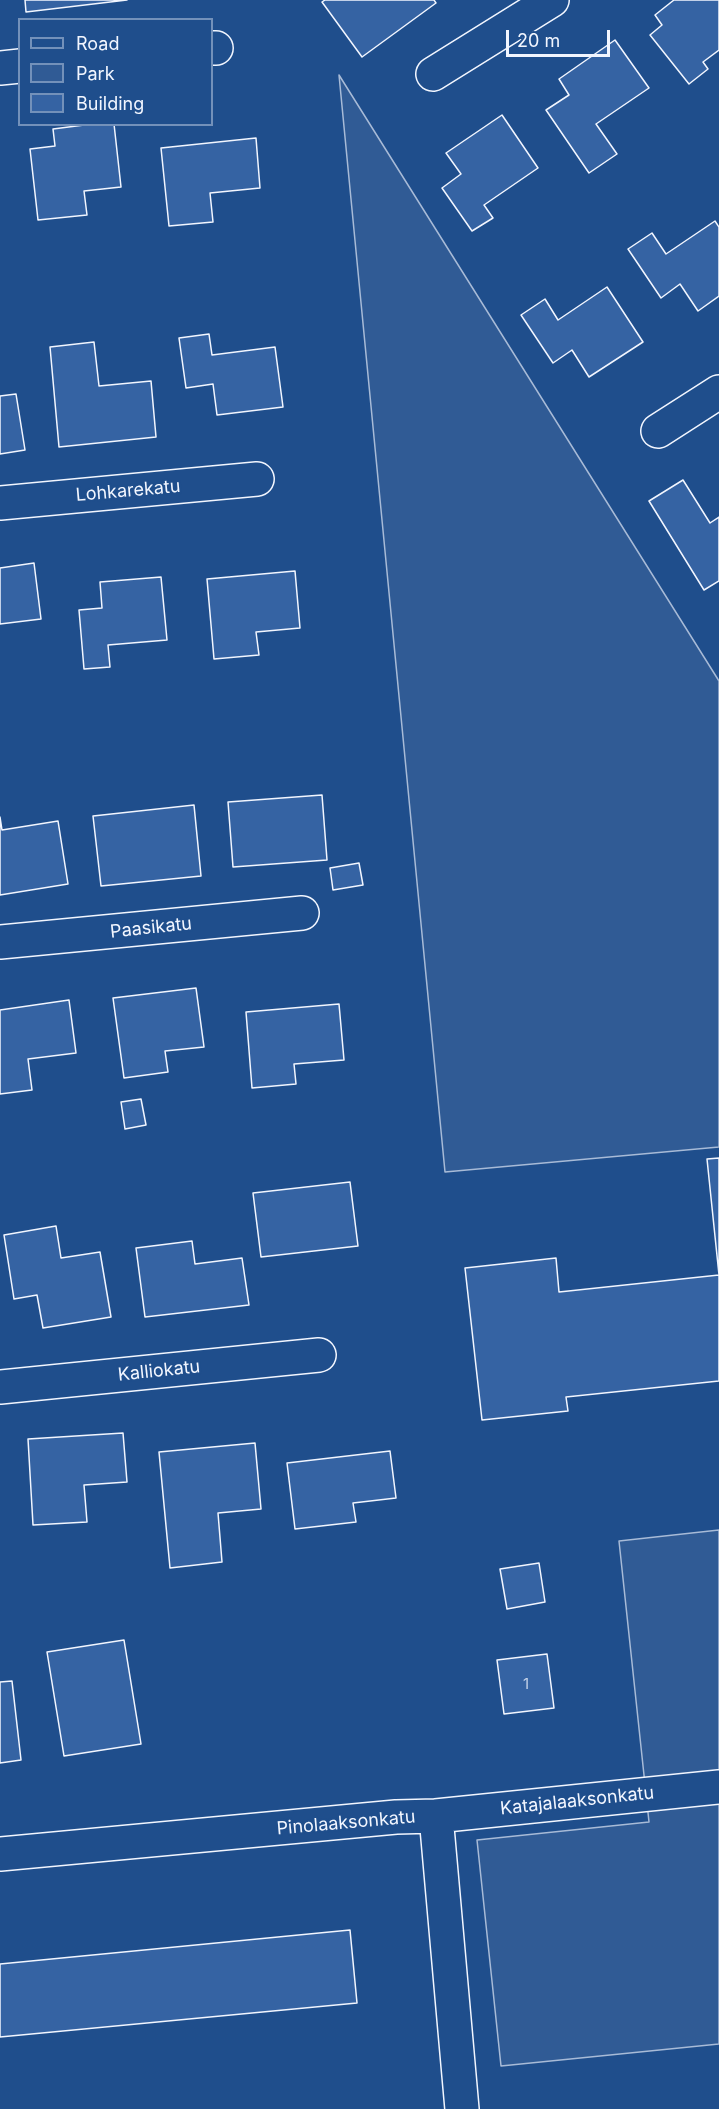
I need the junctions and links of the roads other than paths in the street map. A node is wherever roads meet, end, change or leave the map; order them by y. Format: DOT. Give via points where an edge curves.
graph roads {
  1 [pos="552,0"];
  2 [pos="18,66"];
  3 [pos="0,68"];
  4 [pos="433,74"];
  5 [pos="719,392"];
  6 [pos="658,431"];
  7 [pos="257,479"];
  8 [pos="0,503"];
  9 [pos="302,913"];
  10 [pos="0,942"];
  11 [pos="319,1355"];
  12 [pos="0,1387"];
  13 [pos="719,1787"];
  14 [pos="436,1816"];
  15 [pos="0,1854"];
  16 [pos="462,2109"];
  1 -- 4 [label="street"];
  2 -- 3 [label="street"];
  5 -- 6 [label="street"];
  7 -- 8 [label="street, Lohkarekatu"];
  9 -- 10 [label="street, Paasikatu"];
  11 -- 12 [label="street, Kalliokatu"];
  13 -- 14 [label="street, Katajalaaksonkatu"];
  14 -- 15 [label="street, Pinolaaksonkatu"];
  14 -- 16 [label="street, Pinolaaksonkatu"];
}
